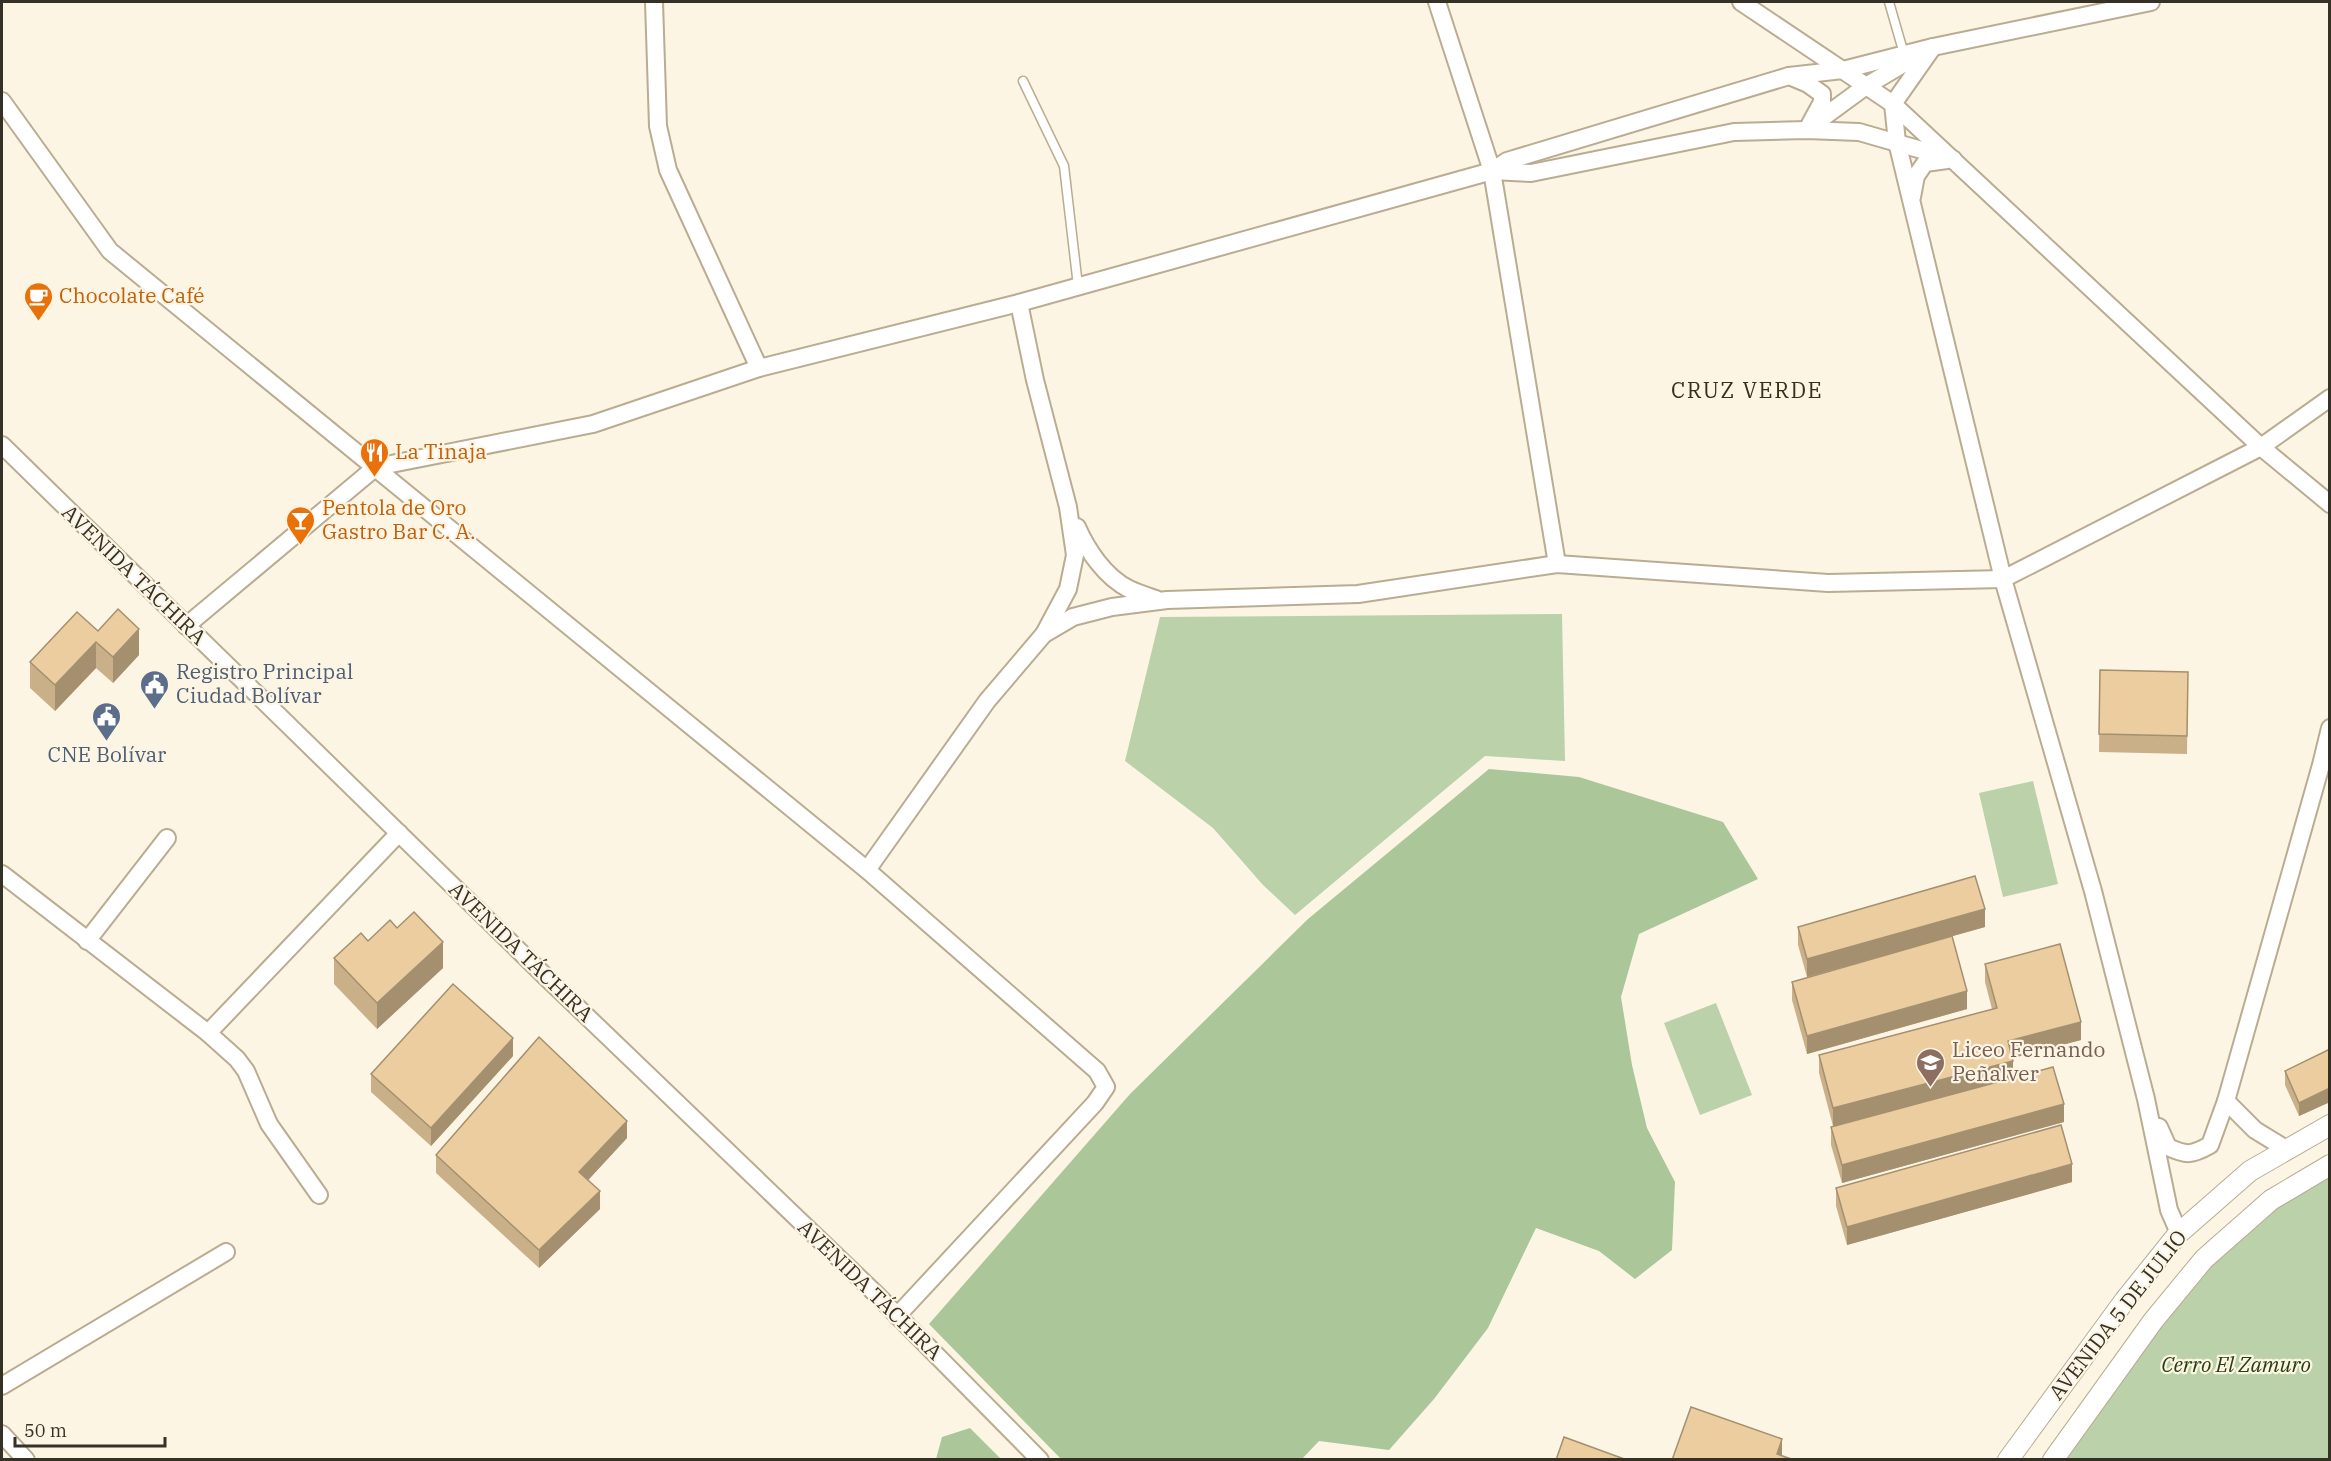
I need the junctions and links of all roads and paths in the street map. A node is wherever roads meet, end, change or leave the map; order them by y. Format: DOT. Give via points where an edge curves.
graph roads {
  1 [pos="654,2"];
  2 [pos="1437,2"];
  3 [pos="1741,2"];
  4 [pos="1888,2"];
  5 [pos="2151,2"];
  6 [pos="1933,47"];
  7 [pos="1904,54"];
  8 [pos="1843,70"];
  9 [pos="1789,76"];
  10 [pos="1023,81"];
  11 [pos="1866,86"];
  12 [pos="2,101"];
  13 [pos="1893,104"];
  14 [pos="1806,130"];
  15 [pos="1897,142"];
  16 [pos="1953,159"];
  17 [pos="1492,171"];
  18 [pos="1911,202"];
  19 [pos="1078,286"];
  20 [pos="1019,303"];
  21 [pos="759,368"];
  22 [pos="2330,398"];
  23 [pos="2,446"];
  24 [pos="2261,447"];
  25 [pos="376,467"];
  26 [pos="2330,504"];
  27 [pos="1068,507"];
  28 [pos="1557,564"];
  29 [pos="2003,579"];
  30 [pos="1160,601"];
  31 [pos="186,626"];
  32 [pos="1044,634"];
  33 [pos="2330,728"];
  34 [pos="399,833"];
  35 [pos="167,838"];
  36 [pos="867,870"];
  37 [pos="2,874"];
  38 [pos="87,940"];
  39 [pos="207,1033"];
  40 [pos="2146,1100"];
  41 [pos="2226,1101"];
  42 [pos="2330,1125"];
  43 [pos="2286,1149"];
  44 [pos="2330,1165"];
  45 [pos="319,1195"];
  46 [pos="2179,1233"];
  47 [pos="226,1252"];
  48 [pos="897,1316"];
  49 [pos="2,1386"];
  50 [pos="2,1434"];
  51 [pos="26,1460"];
  52 [pos="1040,1460"];
  53 [pos="2008,1460"];
  54 [pos="2053,1460"];
  1 -- 21 [label="street" via="658,126 668,170"];
  2 -- 17 [label="street"];
  3 -- 8 [label="street"];
  4 -- 7 [label="lane"];
  5 -- 6 [label="street"];
  6 -- 7 [label="street"];
  6 -- 11 [label="street"];
  6 -- 13 [label="street"];
  7 -- 8 [label="street"];
  8 -- 9 [label="street"];
  8 -- 11 [label="street"];
  9 -- 14 [label="street" via="1822,94 1822,102"];
  9 -- 17 [label="street" via="1507,161"];
  10 -- 19 [label="lane" via="1064,166"];
  11 -- 13 [label="street"];
  11 -- 14 [label="street"];
  12 -- 25 [label="street" via="110,251"];
  13 -- 15 [label="street"];
  13 -- 16 [label="street"];
  14 -- 15 [label="street" via="1859,132"];
  14 -- 17 [label="street" via="1734,132 1532,173"];
  15 -- 16 [label="street"];
  15 -- 18 [label="street"];
  16 -- 18 [label="street" via="1925,163 1916,176"];
  16 -- 24 [label="street"];
  17 -- 19 [label="street"];
  17 -- 28 [label="street"];
  18 -- 29 [label="street"];
  19 -- 20 [label="street"];
  20 -- 21 [label="street"];
  20 -- 27 [label="street"];
  21 -- 25 [label="street" via="593,424"];
  22 -- 24 [label="street"];
  23 -- 31 [label="street, AVENIDA TÁCHIRA"];
  24 -- 26 [label="street"];
  24 -- 29 [label="street"];
  25 -- 31 [label="street"];
  25 -- 36 [label="street"];
  27 -- 30 [label="street" via="1084,545 1109,574 1128,589"];
  27 -- 32 [label="street" via="1073,566 1068,589"];
  28 -- 29 [label="street" via="1828,583"];
  28 -- 30 [label="street" via="1358,594"];
  29 -- 40 [label="street" via="2093,891"];
  30 -- 32 [label="street" via="1072,617"];
  31 -- 34 [label="street, AVENIDA TÁCHIRA"];
  32 -- 36 [label="street" via="987,700"];
  33 -- 41 [label="street"];
  34 -- 39 [label="street"];
  34 -- 48 [label="street, AVENIDA TÁCHIRA"];
  35 -- 38 [label="street"];
  36 -- 48 [label="street" via="1097,1071 1106,1088"];
  37 -- 38 [label="street"];
  38 -- 39 [label="street"];
  39 -- 45 [label="street" via="246,1071 269,1124"];
  40 -- 41 [label="street" via="2168,1147 2193,1154 2210,1145"];
  40 -- 46 [label="street" via="2169,1210"];
  41 -- 43 [label="street" via="2255,1130"];
  42 -- 43 [label="street, AVENIDA 5 DE JULIO"];
  43 -- 46 [label="street, AVENIDA 5 DE JULIO" via="2242,1178"];
  44 -- 54 [label="street, AVENIDA 5 DE JULIO" via="2271,1200 2204,1259 2153,1321"];
  46 -- 53 [label="street, AVENIDA 5 DE JULIO"];
  47 -- 49 [label="street"];
  48 -- 52 [label="street, AVENIDA TÁCHIRA"];
  50 -- 51 [label="street"];
}
